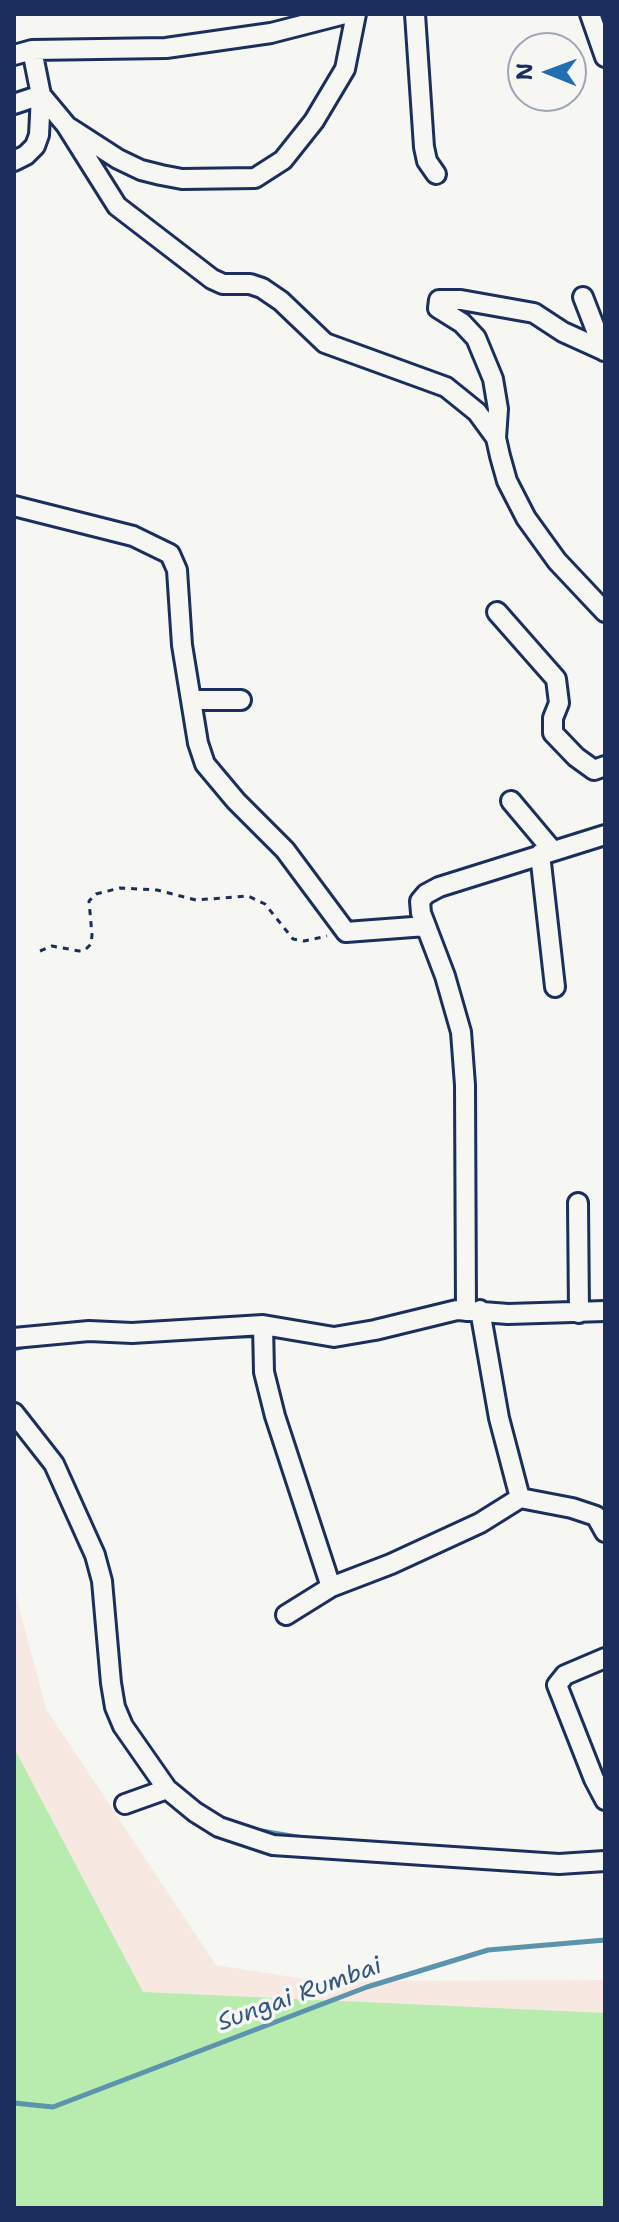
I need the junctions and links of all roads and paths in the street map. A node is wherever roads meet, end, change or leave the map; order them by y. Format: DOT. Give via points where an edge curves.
graph roads {
  1 [pos="345,14"];
  2 [pos="356,14"];
  3 [pos="415,14"];
  4 [pos="590,14"];
  5 [pos="23,53"];
  6 [pos="605,57"];
  7 [pos="41,95"];
  8 [pos="14,104"];
  9 [pos="66,125"];
  10 [pos="14,161"];
  11 [pos="436,174"];
  12 [pos="583,297"];
  13 [pos="604,351"];
  14 [pos="496,438"];
  15 [pos="14,506"];
  16 [pos="497,612"];
  17 [pos="605,612"];
  18 [pos="193,700"];
  19 [pos="241,700"];
  20 [pos="605,766"];
  21 [pos="511,801"];
  22 [pos="605,835"];
  23 [pos="547,852"];
  24 [pos="426,926"];
  25 [pos="346,932"];
  26 [pos="40,951"];
  27 [pos="555,987"];
  28 [pos="578,1203"];
  29 [pos="473,1310"];
  30 [pos="605,1311"];
  31 [pos="579,1313"];
  32 [pos="263,1325"];
  33 [pos="14,1338"];
  34 [pos="14,1413"];
  35 [pos="520,1498"];
  36 [pos="605,1532"];
  37 [pos="331,1587"];
  38 [pos="286,1615"];
  39 [pos="605,1658"];
  40 [pos="167,1789"];
  41 [pos="605,1800"];
  42 [pos="125,1804"];
  43 [pos="605,1861"];
  1 -- 5 [label="street" via="271,33 166,48"];
  2 -- 9 [label="street" via="345,69 314,121 283,160 255,178 182,179 141,170"];
  3 -- 11 [label="street" via="424,147"];
  4 -- 6 [label="street"];
  5 -- 7 [label="street"];
  7 -- 8 [label="street"];
  7 -- 9 [label="street"];
  7 -- 10 [label="street" via="38,139"];
  9 -- 14 [label="street" via="117,206 212,279 262,288 325,343 446,387 477,412"];
  12 -- 13 [label="street"];
  13 -- 14 [label="street" via="534,313 439,300 438,308 476,338 493,379"];
  14 -- 17 [label="street" via="507,481 526,518"];
  15 -- 18 [label="street" via="133,536 170,554 177,570"];
  16 -- 20 [label="street" via="556,679 559,703 553,733 594,770"];
  18 -- 19 [label="street"];
  18 -- 25 [label="street" via="205,764 285,850"];
  21 -- 23 [label="street"];
  22 -- 23 [label="street"];
  23 -- 24 [label="street" via="426,894 420,901"];
  23 -- 27 [label="street"];
  24 -- 25 [label="street"];
  24 -- 29 [label="street" via="461,1032"];
  25 -- 26 [label="path" via="293,939 257,899 241,895 196,900 120,888 89,901 92,935 85,950 52,946"];
  28 -- 31 [label="street"];
  29 -- 31 [label="street"];
  29 -- 32 [label="street" via="334,1337"];
  29 -- 35 [label="street"];
  30 -- 31 [label="street"];
  32 -- 33 [label="street"];
  32 -- 37 [label="street" via="264,1372 275,1416"];
  34 -- 40 [label="street" via="54,1464 95,1555 115,1707"];
  35 -- 36 [label="street" via="596,1516"];
  35 -- 37 [label="street" via="480,1523"];
  37 -- 38 [label="street"];
  39 -- 41 [label="street" via="565,1675 557,1685"];
  40 -- 42 [label="street"];
  40 -- 43 [label="street" via="219,1827 273,1845 559,1864"];
}
